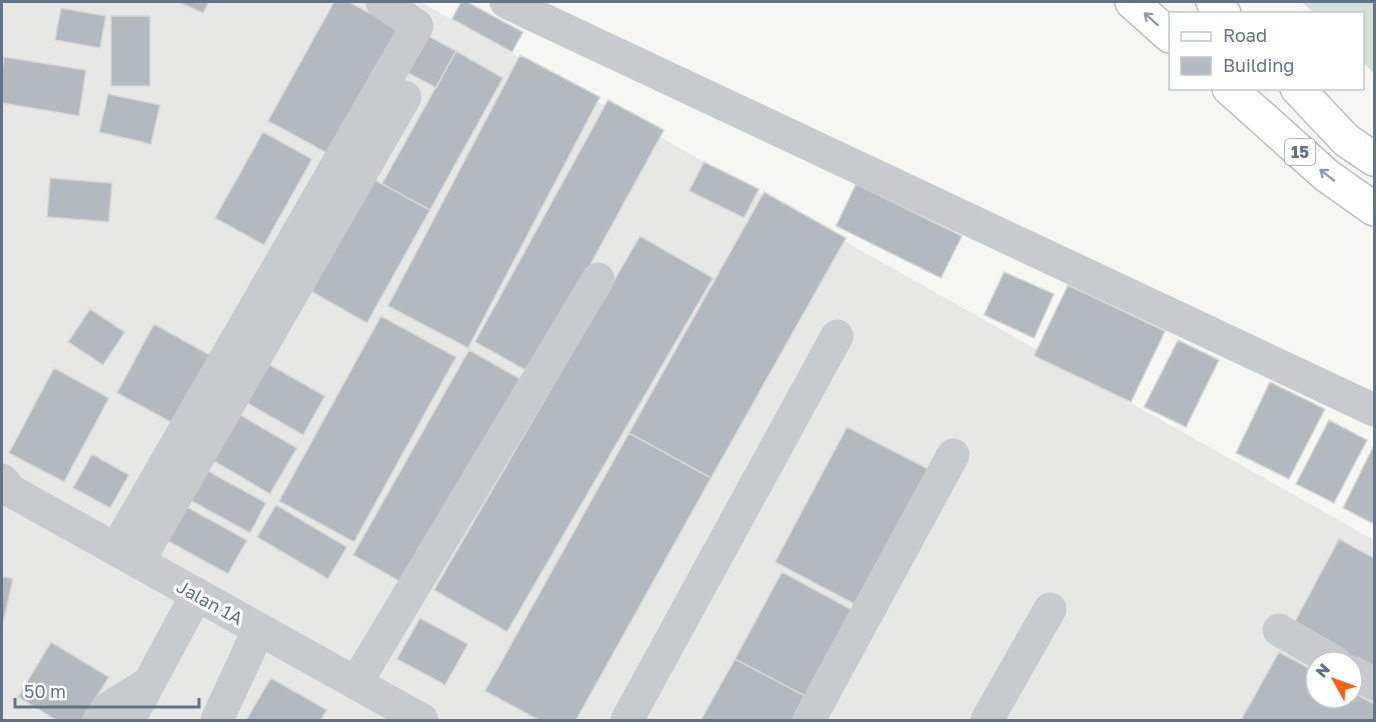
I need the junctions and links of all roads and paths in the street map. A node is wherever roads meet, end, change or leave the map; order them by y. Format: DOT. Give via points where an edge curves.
graph roads {
  1 [pos="382,2"];
  2 [pos="506,2"];
  3 [pos="1132,2"];
  4 [pos="1169,35"];
  5 [pos="1231,90"];
  6 [pos="1299,90"];
  7 [pos="405,97"];
  8 [pos="1374,159"];
  9 [pos="1374,209"];
  10 [pos="598,279"];
  11 [pos="837,336"];
  12 [pos="1374,410"];
  13 [pos="953,455"];
  14 [pos="2,480"];
  15 [pos="127,556"];
  16 [pos="197,594"];
  17 [pos="1050,609"];
  18 [pos="259,629"];
  19 [pos="1279,630"];
  20 [pos="1314,650"];
  21 [pos="149,683"];
  22 [pos="356,683"];
  23 [pos="99,720"];
  24 [pos="129,720"];
  25 [pos="216,720"];
  26 [pos="423,720"];
  27 [pos="627,720"];
  28 [pos="809,720"];
  29 [pos="987,720"];
  1 -- 15 [label="street" via="417,26"];
  2 -- 12 [label="street"];
  4 -- 3 [label="main road, one-way"];
  9 -- 5 [label="main road, 15, one-way" via="1326,175"];
  6 -- 8 [label="main road, 15" via="1346,140"];
  7 -- 15 [label="street"];
  10 -- 22 [label="street"];
  11 -- 27 [label="street"];
  13 -- 28 [label="street"];
  14 -- 15 [label="street, Jalan 1A" via="11,491"];
  15 -- 16 [label="street, Jalan 1A"];
  16 -- 18 [label="street, Jalan 1A"];
  16 -- 21 [label="street"];
  17 -- 29 [label="street"];
  18 -- 22 [label="street, Jalan 1A"];
  18 -- 25 [label="street"];
  19 -- 20 [label="street"];
  21 -- 23 [label="street" via="107,710"];
  21 -- 24 [label="street"];
  22 -- 26 [label="street, Jalan 1A"];
}
